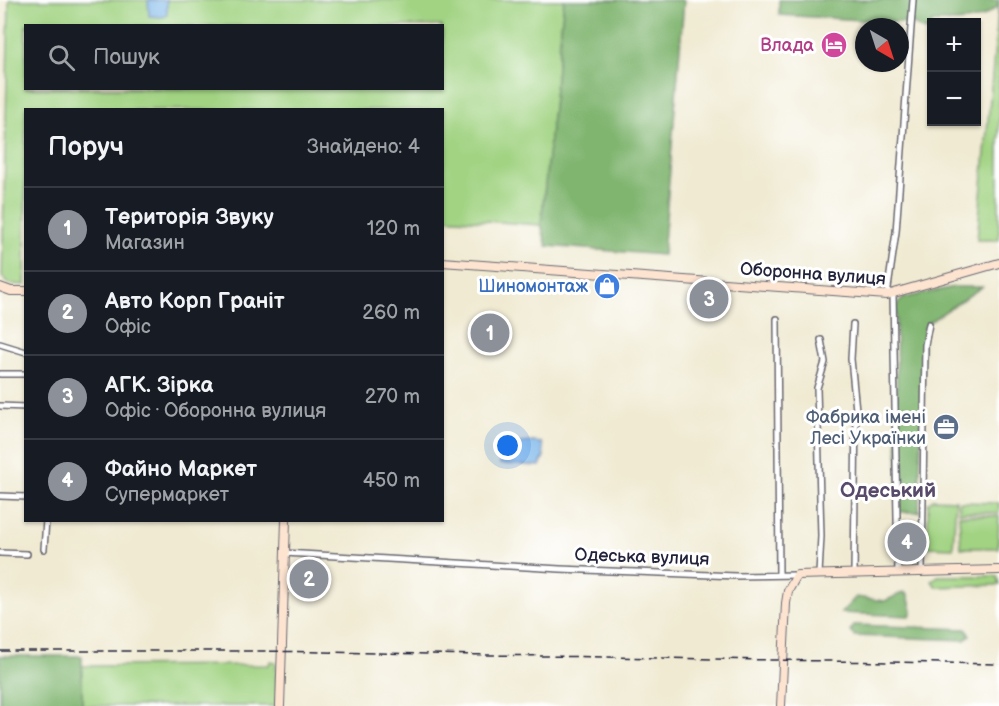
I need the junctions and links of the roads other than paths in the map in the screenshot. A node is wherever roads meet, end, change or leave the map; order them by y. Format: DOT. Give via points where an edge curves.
graph roads {
  1 [pos="913,0"];
  2 [pos="444,262"];
  3 [pos="999,263"];
  4 [pos="0,286"];
  5 [pos="24,291"];
  6 [pos="890,295"];
  7 [pos="777,319"];
  8 [pos="853,324"];
  9 [pos="929,324"];
  10 [pos="821,340"];
  11 [pos="0,344"];
  12 [pos="24,351"];
  13 [pos="0,374"];
  14 [pos="24,374"];
  15 [pos="0,406"];
  16 [pos="24,407"];
  17 [pos="0,496"];
  18 [pos="24,496"];
  19 [pos="46,522"];
  20 [pos="286,522"];
  21 [pos="44,549"];
  22 [pos="0,553"];
  23 [pos="284,553"];
  24 [pos="27,554"];
  25 [pos="999,570"];
  26 [pos="922,572"];
  27 [pos="897,573"];
  28 [pos="819,574"];
  29 [pos="854,574"];
  30 [pos="779,575"];
  31 [pos="797,575"];
  32 [pos="280,706"];
  33 [pos="782,706"];
  1 -- 6 [label="street"];
  2 -- 6 [label="street, Оборонна вулиця"];
  3 -- 6 [label="street, Оборонна вулиця"];
  4 -- 5 [label="street"];
  6 -- 27 [label="street"];
  7 -- 30 [label="street"];
  8 -- 29 [label="street"];
  9 -- 26 [label="street" via="925,345"];
  10 -- 28 [label="street" via="825,362 817,388"];
  11 -- 12 [label="street"];
  13 -- 14 [label="street"];
  15 -- 16 [label="street"];
  17 -- 18 [label="street"];
  19 -- 21 [label="street"];
  20 -- 23 [label="street"];
  22 -- 24 [label="street"];
  23 -- 30 [label="street, Одеська вулиця" via="560,569"];
  23 -- 32 [label="street"];
  25 -- 26 [label="street, Одеська вулиця"];
  26 -- 27 [label="street, Одеська вулиця"];
  27 -- 29 [label="street, Одеська вулиця"];
  28 -- 29 [label="street, Одеська вулиця"];
  28 -- 31 [label="street, Одеська вулиця"];
  30 -- 31 [label="street, Одеська вулиця"];
  31 -- 33 [label="street" via="786,603"];
}
